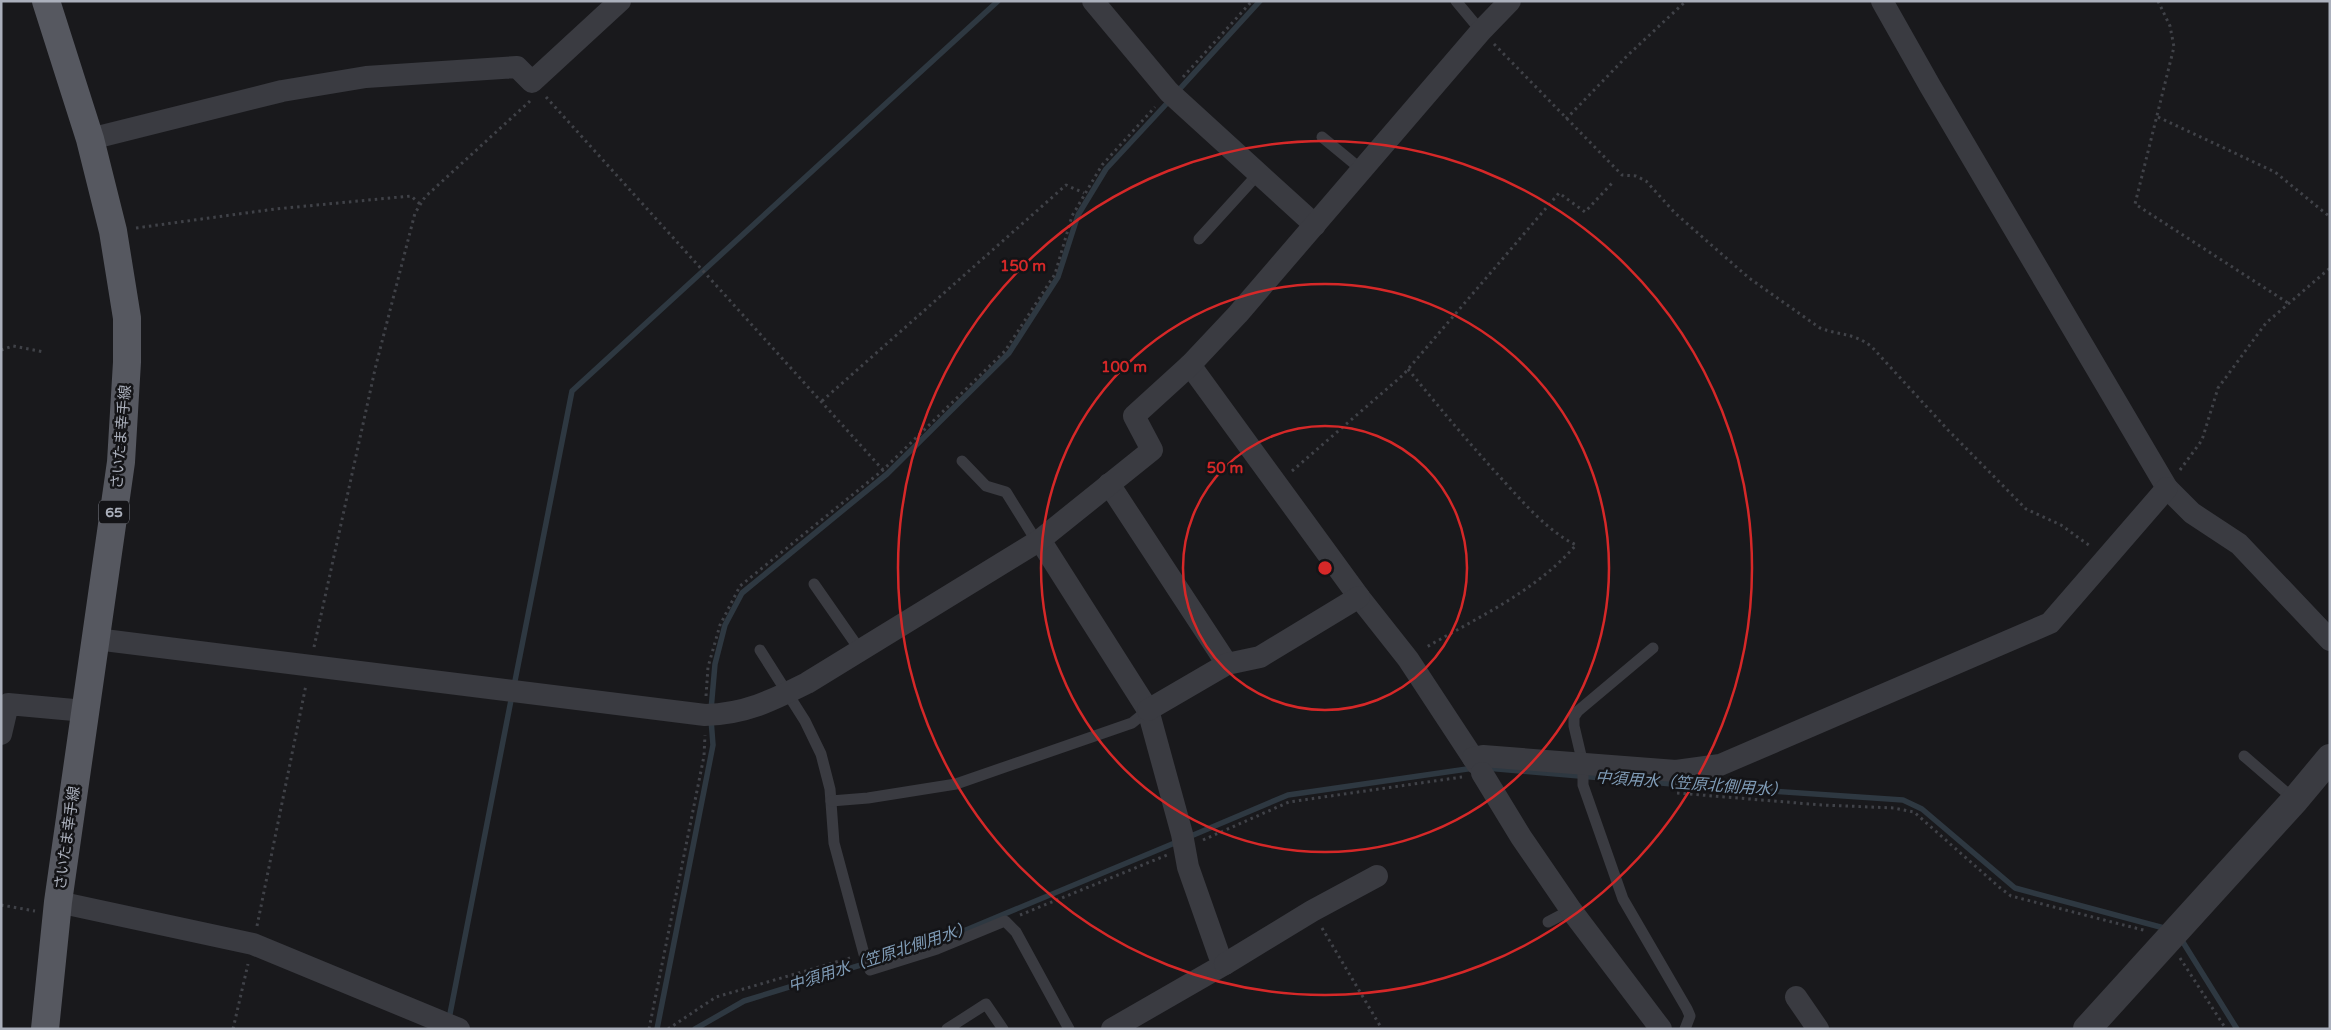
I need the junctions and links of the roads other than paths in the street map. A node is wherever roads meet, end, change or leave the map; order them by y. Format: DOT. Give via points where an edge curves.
graph roads {
  1 [pos="46,1"];
  2 [pos="1093,1"];
  3 [pos="1456,1"];
  4 [pos="1510,1"];
  5 [pos="1882,1"];
  6 [pos="613,4"];
  7 [pos="1482,31"];
  8 [pos="1322,137"];
  9 [pos="90,138"];
  10 [pos="1362,170"];
  11 [pos="1259,173"];
  12 [pos="1314,225"];
  13 [pos="1199,240"];
  14 [pos="1190,365"];
  15 [pos="962,461"];
  16 [pos="1109,484"];
  17 [pos="2167,488"];
  18 [pos="1039,541"];
  19 [pos="814,584"];
  20 [pos="1359,597"];
  21 [pos="96,639"];
  22 [pos="2330,640"];
  23 [pos="1653,648"];
  24 [pos="760,650"];
  25 [pos="860,650"];
  26 [pos="1227,664"];
  27 [pos="788,692"];
  28 [pos="5,704"];
  29 [pos="1148,710"];
  30 [pos="85,711"];
  31 [pos="1,734"];
  32 [pos="2244,756"];
  33 [pos="2330,758"];
  34 [pos="1582,764"];
  35 [pos="1475,768"];
  36 [pos="2294,800"];
  37 [pos="831,801"];
  38 [pos="1377,876"];
  39 [pos="57,908"];
  40 [pos="1571,910"];
  41 [pos="1548,922"];
  42 [pos="1225,964"];
  43 [pos="1796,997"];
  44 [pos="44,1029"];
  45 [pos="459,1029"];
  46 [pos="947,1029"];
  47 [pos="1004,1029"];
  48 [pos="1069,1029"];
  49 [pos="1112,1029"];
  50 [pos="1660,1029"];
  51 [pos="1685,1029"];
  52 [pos="1818,1029"];
  53 [pos="2087,1029"];
  1 -- 9 [label="main road, さいたま幸手線 / 65"];
  2 -- 11 [label="street" via="1170,92"];
  3 -- 7 [label="lane"];
  4 -- 7 [label="street"];
  5 -- 17 [label="street"];
  6 -- 9 [label="street" via="536,86 518,67 366,76 282,91"];
  7 -- 10 [label="street"];
  8 -- 10 [label="lane"];
  9 -- 21 [label="main road, さいたま幸手線 / 65" via="113,231 127,318 121,462"];
  10 -- 12 [label="street"];
  11 -- 12 [label="street"];
  11 -- 13 [label="lane"];
  12 -- 14 [label="street"];
  14 -- 16 [label="street" via="1134,416 1152,450"];
  14 -- 20 [label="street"];
  15 -- 18 [label="lane" via="986,486 1006,492"];
  16 -- 18 [label="street"];
  16 -- 26 [label="street"];
  17 -- 22 [label="street" via="2192,513 2239,544"];
  17 -- 34 [label="street" via="2050,624 1720,765 1676,772"];
  18 -- 25 [label="street"];
  18 -- 29 [label="street"];
  19 -- 25 [label="lane"];
  20 -- 26 [label="street" via="1260,657"];
  20 -- 35 [label="street" via="1408,659"];
  21 -- 27 [label="street" via="704,715 749,710"];
  21 -- 30 [label="main road, さいたま幸手線 / 65"];
  23 -- 34 [label="lane" via="1574,717"];
  24 -- 27 [label="lane"];
  25 -- 27 [label="street"];
  26 -- 29 [label="street"];
  27 -- 37 [label="lane" via="821,754"];
  28 -- 30 [label="street"];
  28 -- 31 [label="street"];
  29 -- 37 [label="lane" via="1132,722 956,784"];
  29 -- 42 [label="street" via="1188,867"];
  30 -- 39 [label="main road, さいたま幸手線 / 65"];
  32 -- 36 [label="lane"];
  33 -- 36 [label="street"];
  34 -- 35 [label="street" via="1482,756"];
  34 -- 51 [label="lane" via="1583,784 1623,899 1687,1008 1690,1016"];
  35 -- 40 [label="street"];
  36 -- 53 [label="street"];
  37 -- 48 [label="lane" via="834,843 870,970 937,949 1005,921 1016,932"];
  38 -- 42 [label="street"];
  39 -- 44 [label="main road, さいたま幸手線 / 65"];
  39 -- 45 [label="street" via="253,944"];
  40 -- 41 [label="lane"];
  40 -- 50 [label="street"];
  42 -- 49 [label="street"];
  43 -- 52 [label="street"];
  46 -- 47 [label="lane" via="986,1004"];
}
